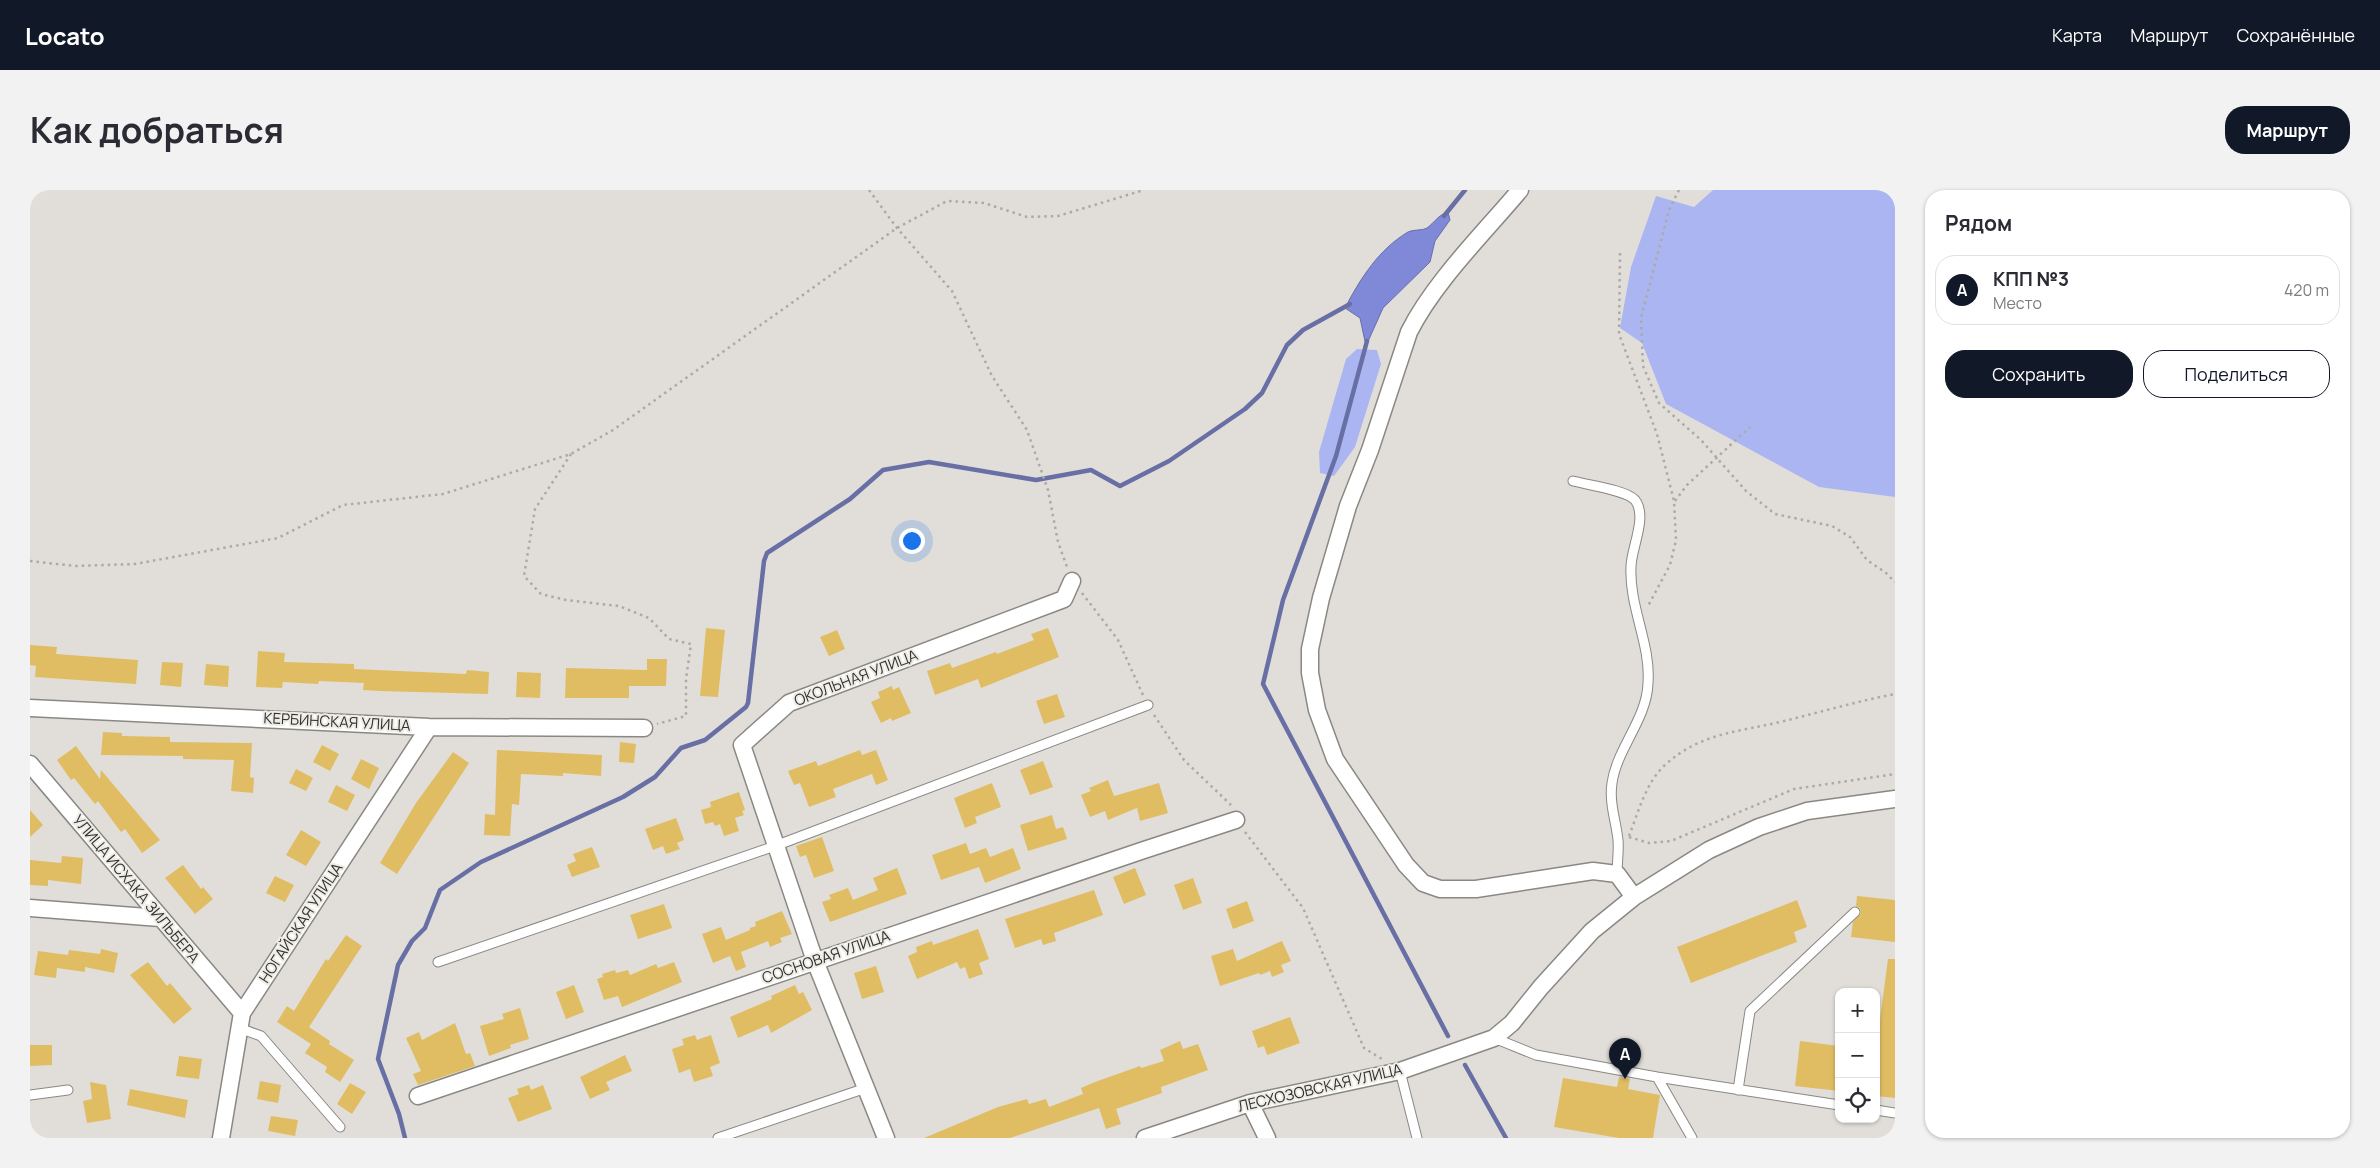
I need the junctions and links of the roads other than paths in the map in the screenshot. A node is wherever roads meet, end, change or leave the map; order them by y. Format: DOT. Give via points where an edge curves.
graph roads {
  1 [pos="1520,190"];
  2 [pos="1573,481"];
  3 [pos="1072,581"];
  4 [pos="1148,705"];
  5 [pos="30,708"];
  6 [pos="430,727"];
  7 [pos="644,728"];
  8 [pos="30,764"];
  9 [pos="1895,799"];
  10 [pos="1236,820"];
  11 [pos="774,846"];
  12 [pos="1617,874"];
  13 [pos="1634,897"];
  14 [pos="30,908"];
  15 [pos="1855,912"];
  16 [pos="160,918"];
  17 [pos="816,961"];
  18 [pos="438,962"];
  19 [pos="241,1020"];
  20 [pos="1494,1038"];
  21 [pos="1400,1071"];
  22 [pos="1657,1077"];
  23 [pos="866,1088"];
  24 [pos="68,1090"];
  25 [pos="1738,1090"];
  26 [pos="30,1096"];
  27 [pos="418,1096"];
  28 [pos="1250,1103"];
  29 [pos="1835,1104"];
  30 [pos="1880,1111"];
  31 [pos="1895,1113"];
  32 [pos="340,1127"];
  33 [pos="221,1138"];
  34 [pos="718,1138"];
  35 [pos="886,1138"];
  36 [pos="1145,1138"];
  37 [pos="1266,1138"];
  38 [pos="1417,1138"];
  39 [pos="1692,1138"];
  1 -- 12 [label="street" via="1434,292 1409,332 1348,506 1321,598 1310,649 1310,673 1317,710 1335,759 1406,865 1423,883 1440,889 1476,889 1593,871"];
  2 -- 12 [label="lane" via="1624,494 1634,500 1640,511 1630,566 1648,663 1648,684 1646,698 1612,783 1611,808 1618,841"];
  3 -- 11 [label="street, ОКОЛЬНАЯ УЛИЦА" via="1064,599 789,703 742,745"];
  4 -- 11 [label="lane"];
  5 -- 6 [label="street, КЕРБИНСКАЯ УЛИЦА"];
  6 -- 7 [label="street, КЕРБИНСКАЯ УЛИЦА"];
  6 -- 19 [label="street, НОГАЙСКАЯ УЛИЦА"];
  8 -- 16 [label="street, УЛИЦА ИСХАКА ЗИЛЬБЕРА"];
  9 -- 13 [label="street" via="1807,811 1759,827 1709,850"];
  10 -- 17 [label="street, СОСНОВАЯ УЛИЦА"];
  11 -- 17 [label="street"];
  11 -- 18 [label="lane"];
  12 -- 13 [label="street"];
  13 -- 20 [label="street" via="1592,931 1512,1023"];
  14 -- 16 [label="street"];
  15 -- 25 [label="lane" via="1750,1012"];
  16 -- 19 [label="street, УЛИЦА ИСХАКА ЗИЛЬБЕРА"];
  17 -- 23 [label="street"];
  17 -- 27 [label="street, СОСНОВАЯ УЛИЦА"];
  19 -- 32 [label="lane" via="261,1036"];
  19 -- 33 [label="street, НОГАЙСКАЯ УЛИЦА"];
  20 -- 21 [label="street, ЛЕСХОЗОВСКАЯ УЛИЦА"];
  20 -- 22 [label="lane" via="1536,1055"];
  21 -- 28 [label="street, ЛЕСХОЗОВСКАЯ УЛИЦА"];
  21 -- 38 [label="lane"];
  22 -- 25 [label="lane"];
  22 -- 39 [label="lane"];
  23 -- 34 [label="lane"];
  23 -- 35 [label="street"];
  24 -- 26 [label="lane"];
  25 -- 29 [label="lane"];
  28 -- 36 [label="street, ЛЕСХОЗОВСКАЯ УЛИЦА"];
  28 -- 37 [label="street"];
  30 -- 31 [label="lane"];
}
